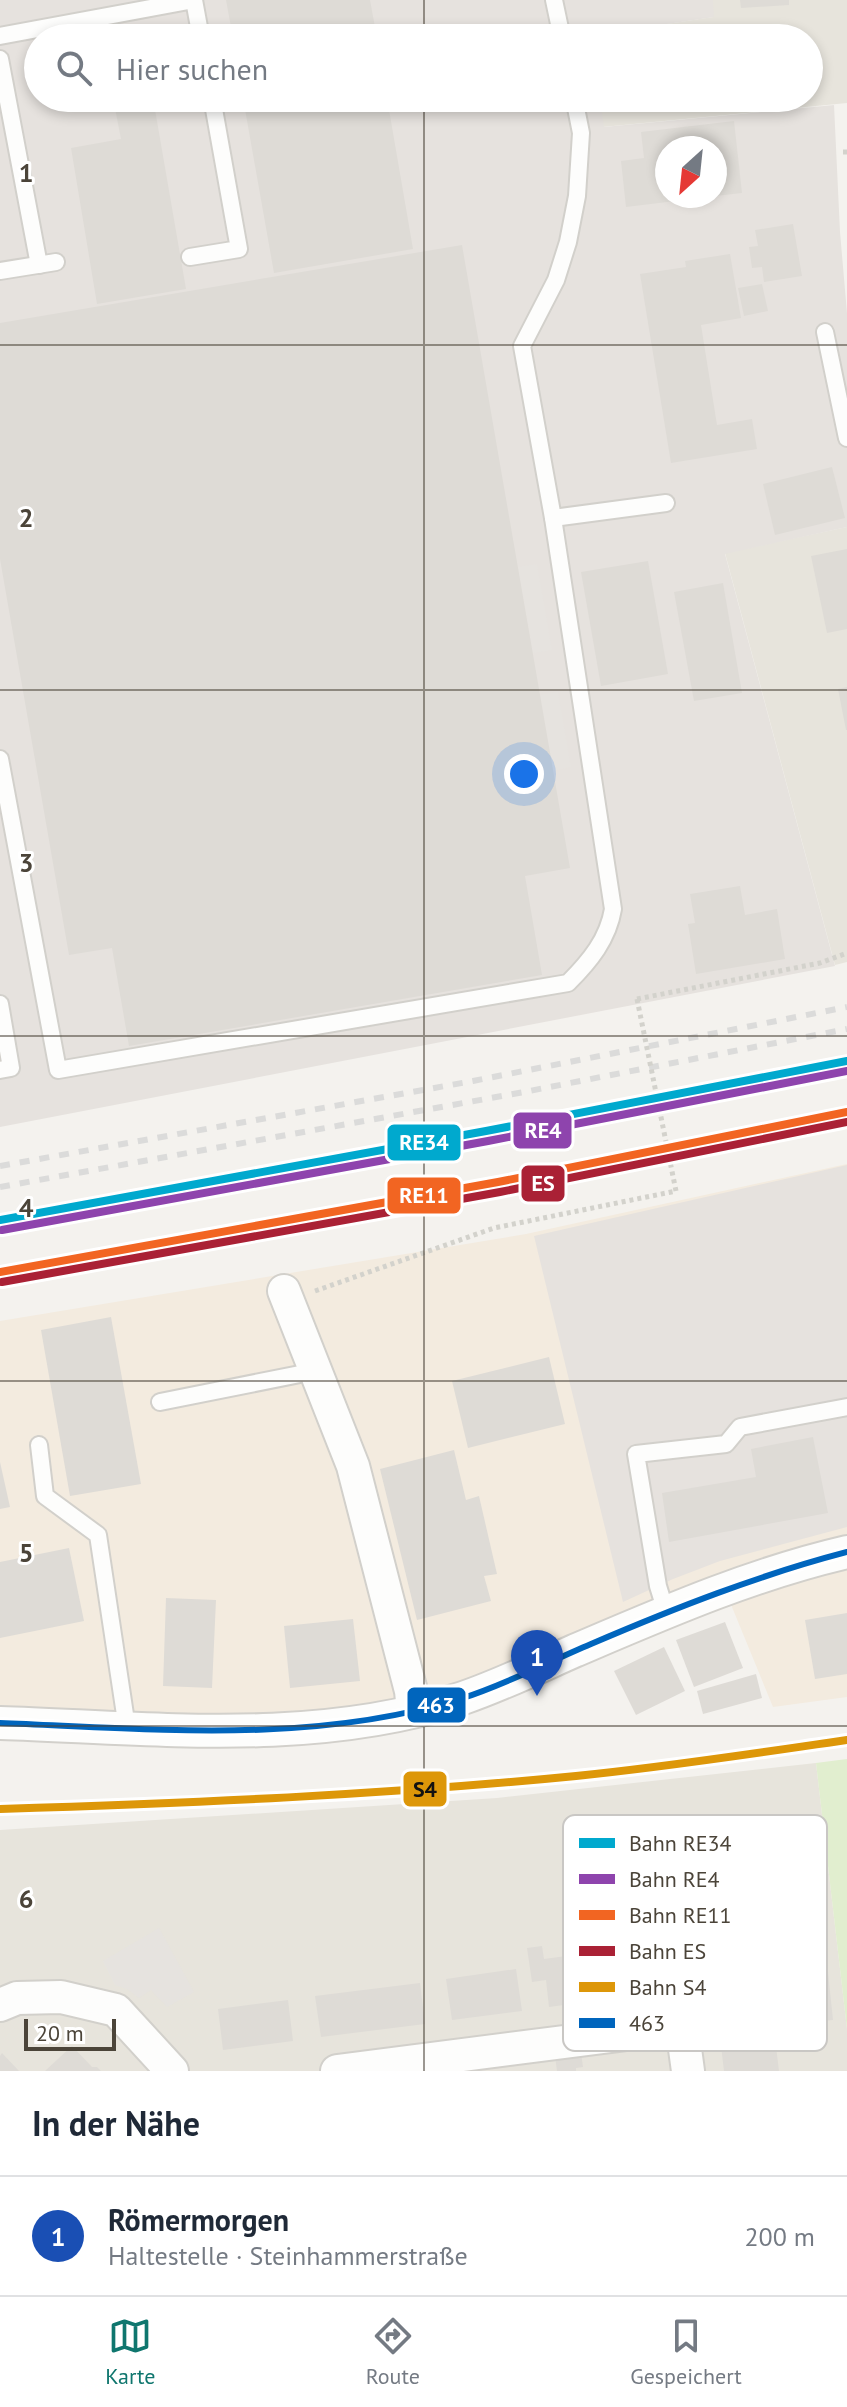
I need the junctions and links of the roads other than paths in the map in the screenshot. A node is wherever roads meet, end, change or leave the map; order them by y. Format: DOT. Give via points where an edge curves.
graph roads {
  1 [pos="194,0"];
  2 [pos="554,0"];
  3 [pos="65,24"];
  4 [pos="198,24"];
  5 [pos="559,24"];
  6 [pos="24,32"];
  7 [pos="0,36"];
  8 [pos="0,59"];
  9 [pos="215,112"];
  10 [pos="577,112"];
  11 [pos="190,257"];
  12 [pos="0,271"];
  13 [pos="825,332"];
  14 [pos="847,438"];
  15 [pos="666,503"];
  16 [pos="553,518"];
  17 [pos="0,759"];
  18 [pos="0,1004"];
  19 [pos="0,1070"];
  20 [pos="284,1291"];
  21 [pos="315,1371"];
  22 [pos="160,1402"];
  23 [pos="847,1407"];
  24 [pos="39,1445"];
  25 [pos="847,1552"];
  26 [pos="666,1612"];
  27 [pos="413,1711"];
  28 [pos="0,1723"];
  29 [pos="127,1728"];
  30 [pos="0,2005"];
  31 [pos="563,2042"];
  32 [pos="685,2051"];
  33 [pos="172,2071"];
  34 [pos="337,2071"];
  35 [pos="688,2071"];
  1 -- 3 [label="lane"];
  1 -- 4 [label="lane"];
  2 -- 5 [label="lane"];
  6 -- 7 [label="lane"];
  8 -- 12 [label="lane" via="47,264"];
  9 -- 11 [label="lane" via="239,249"];
  10 -- 16 [label="lane" via="581,133 577,196 568,242 556,280 522,346"];
  13 -- 14 [label="lane"];
  15 -- 16 [label="lane"];
  16 -- 17 [label="lane" via="613,909 599,947 568,983 58,1070"];
  18 -- 19 [label="lane" via="11,1068"];
  20 -- 21 [label="street"];
  21 -- 22 [label="lane"];
  21 -- 27 [label="street" via="353,1466"];
  23 -- 26 [label="lane" via="740,1427 726,1444 636,1454"];
  24 -- 29 [label="lane" via="45,1496 98,1535"];
  25 -- 26 [label="street"];
  26 -- 27 [label="street" via="463,1697"];
  27 -- 29 [label="street" via="305,1728"];
  28 -- 29 [label="street"];
  30 -- 33 [label="street" via="17,1998 61,1997 116,2010"];
  31 -- 34 [label="street"];
  32 -- 35 [label="street"];
}
